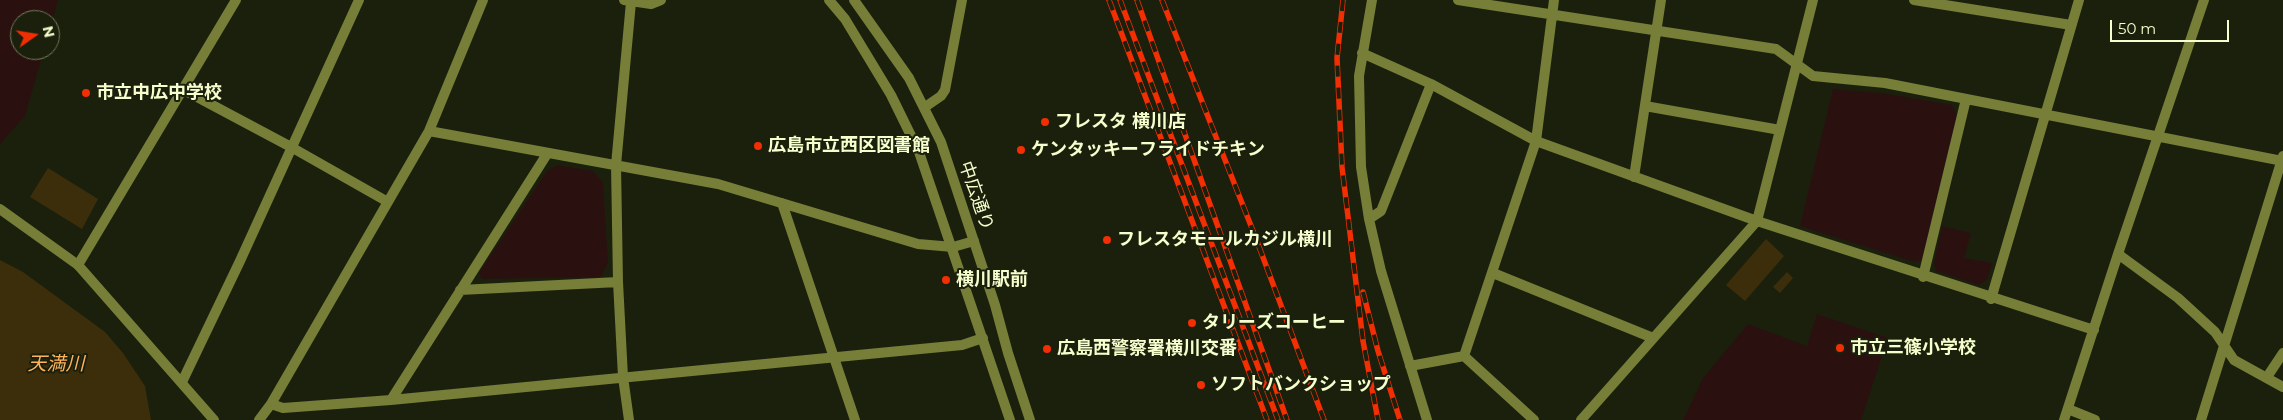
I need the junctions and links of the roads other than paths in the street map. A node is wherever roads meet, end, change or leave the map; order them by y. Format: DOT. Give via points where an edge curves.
graph roads {
  1 [pos="236,0"];
  2 [pos="359,0"];
  3 [pos="483,0"];
  4 [pos="661,0"];
  5 [pos="829,0"];
  6 [pos="854,0"];
  7 [pos="962,0"];
  8 [pos="1372,0"];
  9 [pos="1458,0"];
  10 [pos="1554,0"];
  11 [pos="1661,0"];
  12 [pos="1813,0"];
  13 [pos="1914,0"];
  14 [pos="2079,0"];
  15 [pos="2204,0"];
  16 [pos="627,1"];
  17 [pos="1552,15"];
  18 [pos="2071,25"];
  19 [pos="1656,29"];
  20 [pos="1362,53"];
  21 [pos="1796,63"];
  22 [pos="1431,84"];
  23 [pos="184,90"];
  24 [pos="1966,99"];
  25 [pos="1645,106"];
  26 [pos="925,107"];
  27 [pos="2046,114"];
  28 [pos="1780,130"];
  29 [pos="429,131"];
  30 [pos="2159,136"];
  31 [pos="1536,141"];
  32 [pos="291,147"];
  33 [pos="547,154"];
  34 [pos="2282,159"];
  35 [pos="616,165"];
  36 [pos="1634,177"];
  37 [pos="388,202"];
  38 [pos="782,203"];
  39 [pos="0,209"];
  40 [pos="1368,218"];
  41 [pos="1756,221"];
  42 [pos="974,241"];
  43 [pos="953,248"];
  44 [pos="2118,254"];
  45 [pos="78,265"];
  46 [pos="1493,272"];
  47 [pos="1923,276"];
  48 [pos="618,282"];
  49 [pos="460,290"];
  50 [pos="1991,299"];
  51 [pos="2094,330"];
  52 [pos="983,338"];
  53 [pos="1653,338"];
  54 [pos="2224,345"];
  55 [pos="2283,353"];
  56 [pos="1464,356"];
  57 [pos="833,357"];
  58 [pos="1410,366"];
  59 [pos="623,377"];
  60 [pos="2267,377"];
  61 [pos="182,382"];
  62 [pos="2283,387"];
  63 [pos="391,400"];
  64 [pos="271,404"];
  65 [pos="2068,409"];
  66 [pos="214,420"];
  67 [pos="259,420"];
  68 [pos="629,420"];
  69 [pos="855,420"];
  70 [pos="1010,420"];
  71 [pos="1030,420"];
  72 [pos="1427,420"];
  73 [pos="1534,420"];
  74 [pos="1581,420"];
  75 [pos="2064,420"];
  76 [pos="2095,420"];
  77 [pos="2201,420"];
  1 -- 23 [label="street"];
  2 -- 32 [label="street"];
  3 -- 29 [label="street"];
  4 -- 16 [label="street" via="650,4"];
  5 -- 43 [label="street" via="845,19 905,121"];
  6 -- 26 [label="street, 中広通り" via="891,51"];
  7 -- 26 [label="street" via="945,90"];
  8 -- 20 [label="street"];
  9 -- 17 [label="street"];
  10 -- 17 [label="street"];
  11 -- 19 [label="street"];
  12 -- 21 [label="street"];
  13 -- 18 [label="street"];
  14 -- 18 [label="street"];
  15 -- 30 [label="street"];
  16 -- 35 [label="street"];
  17 -- 19 [label="street"];
  17 -- 31 [label="street"];
  18 -- 27 [label="street"];
  19 -- 21 [label="street" via="1776,49"];
  19 -- 25 [label="street"];
  20 -- 22 [label="street"];
  20 -- 40 [label="street" via="1359,76 1361,167"];
  21 -- 24 [label="street" via="1813,76 1885,83"];
  21 -- 28 [label="street"];
  22 -- 31 [label="street"];
  22 -- 40 [label="street" via="1381,211"];
  23 -- 32 [label="street"];
  23 -- 45 [label="street"];
  24 -- 27 [label="street"];
  24 -- 47 [label="street"];
  25 -- 28 [label="street"];
  25 -- 36 [label="street"];
  26 -- 42 [label="street, 中広通り"];
  27 -- 30 [label="street"];
  27 -- 50 [label="street"];
  28 -- 41 [label="street"];
  29 -- 33 [label="street"];
  29 -- 37 [label="street"];
  30 -- 34 [label="street"];
  30 -- 44 [label="street"];
  31 -- 36 [label="street"];
  31 -- 46 [label="street"];
  32 -- 37 [label="street"];
  32 -- 61 [label="street"];
  33 -- 35 [label="street"];
  33 -- 49 [label="street"];
  34 -- 54 [label="street"];
  35 -- 38 [label="street" via="718,184"];
  35 -- 48 [label="street"];
  36 -- 41 [label="street"];
  37 -- 64 [label="street"];
  38 -- 43 [label="street" via="918,244"];
  38 -- 57 [label="street"];
  39 -- 45 [label="street"];
  40 -- 58 [label="street"];
  41 -- 47 [label="street"];
  41 -- 53 [label="street"];
  42 -- 43 [label="street"];
  42 -- 71 [label="street, 中広通り"];
  43 -- 52 [label="street"];
  44 -- 51 [label="street"];
  44 -- 54 [label="street" via="2178,298"];
  45 -- 61 [label="street"];
  46 -- 53 [label="street"];
  46 -- 56 [label="street"];
  47 -- 50 [label="street"];
  48 -- 49 [label="street"];
  48 -- 59 [label="street"];
  49 -- 63 [label="street"];
  50 -- 51 [label="street"];
  51 -- 65 [label="street"];
  52 -- 57 [label="street" via="962,345"];
  52 -- 70 [label="street"];
  53 -- 74 [label="street"];
  54 -- 60 [label="street" via="2234,360"];
  54 -- 77 [label="street"];
  55 -- 60 [label="street"];
  56 -- 58 [label="street"];
  56 -- 73 [label="street"];
  57 -- 59 [label="street"];
  57 -- 69 [label="street"];
  58 -- 72 [label="street"];
  59 -- 63 [label="street"];
  59 -- 68 [label="street"];
  60 -- 62 [label="street"];
  61 -- 66 [label="street"];
  63 -- 64 [label="street" via="283,408"];
  64 -- 67 [label="street"];
  65 -- 75 [label="street"];
  65 -- 76 [label="street"];
}
